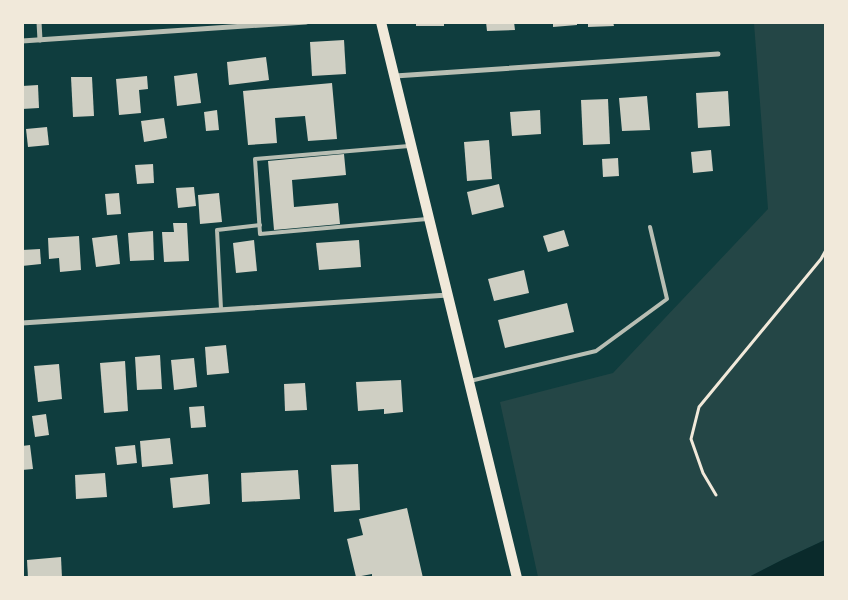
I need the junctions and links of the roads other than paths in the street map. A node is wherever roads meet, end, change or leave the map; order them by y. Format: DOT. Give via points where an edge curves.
graph roads {
  1 [pos="39,22"];
  2 [pos="306,22"];
  3 [pos="381,22"];
  4 [pos="40,40"];
  5 [pos="22,41"];
  6 [pos="718,54"];
  7 [pos="394,76"];
  8 [pos="412,146"];
  9 [pos="429,219"];
  10 [pos="260,225"];
  11 [pos="650,227"];
  12 [pos="448,294"];
  13 [pos="221,310"];
  14 [pos="22,323"];
  15 [pos="470,381"];
  16 [pos="517,578"];
  1 -- 4 [label="street"];
  2 -- 4 [label="street"];
  3 -- 7 [label="main road"];
  4 -- 5 [label="street"];
  6 -- 7 [label="street"];
  7 -- 8 [label="main road"];
  8 -- 9 [label="main road"];
  8 -- 10 [label="lane" via="254,159"];
  9 -- 10 [label="lane" via="260,234"];
  9 -- 12 [label="main road"];
  10 -- 13 [label="lane" via="217,230"];
  11 -- 15 [label="lane" via="667,299 596,351"];
  12 -- 13 [label="street"];
  12 -- 15 [label="main road"];
  13 -- 14 [label="street"];
  15 -- 16 [label="main road"];
}
